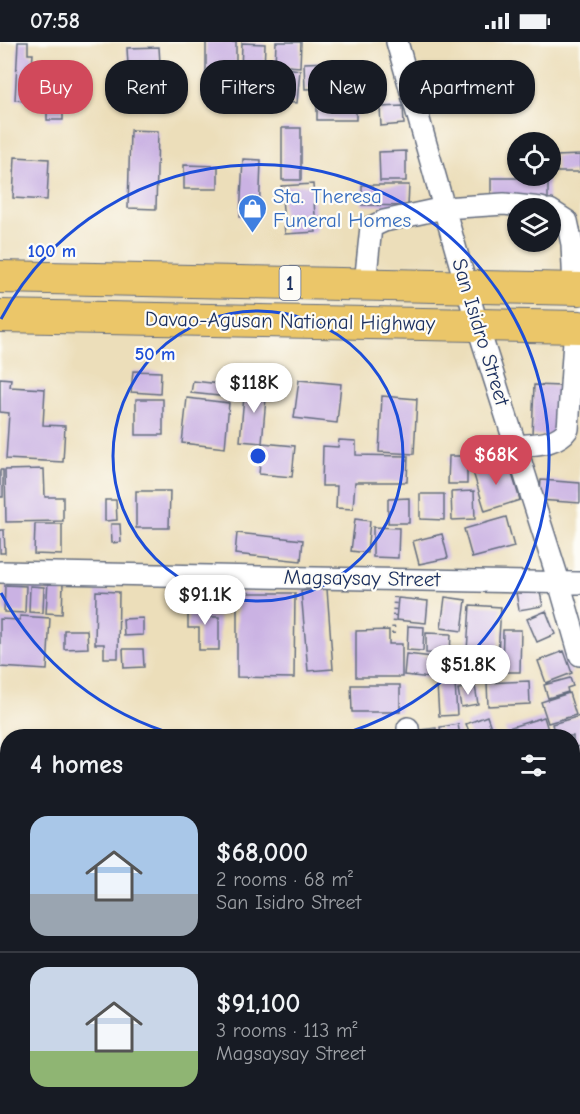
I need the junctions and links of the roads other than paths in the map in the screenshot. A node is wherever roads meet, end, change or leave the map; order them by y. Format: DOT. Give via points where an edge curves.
graph roads {
  1 [pos="397,42"];
  2 [pos="507,204"];
  3 [pos="444,208"];
  4 [pos="561,217"];
  5 [pos="0,277"];
  6 [pos="245,282"];
  7 [pos="364,284"];
  8 [pos="468,286"];
  9 [pos="577,289"];
  10 [pos="0,316"];
  11 [pos="244,320"];
  12 [pos="477,324"];
  13 [pos="578,326"];
  14 [pos="516,446"];
  15 [pos="0,572"];
  16 [pos="559,582"];
  17 [pos="580,583"];
  18 [pos="580,655"];
  1 -- 3 [label="street, San Isidro Street"];
  2 -- 3 [label="street"];
  3 -- 7 [label="street" via="371,227"];
  3 -- 8 [label="street, San Isidro Street"];
  4 -- 9 [label="street" via="567,221"];
  5 -- 6 [label="highway, Davao-Agusan National Highway / 1"];
  6 -- 7 [label="highway, Davao-Agusan National Highway / 1"];
  6 -- 11 [label="highway"];
  7 -- 8 [label="highway, Davao-Agusan National Highway / 1"];
  8 -- 9 [label="highway, Davao-Agusan National Highway / 1"];
  8 -- 12 [label="street, San Isidro Street"];
  10 -- 11 [label="highway, Davao-Agusan National Highway / 1"];
  11 -- 12 [label="highway, Davao-Agusan National Highway / 1"];
  12 -- 13 [label="highway, Davao-Agusan National Highway / 1"];
  12 -- 14 [label="street, San Isidro Street"];
  13 -- 14 [label="street" via="568,429 554,441"];
  14 -- 16 [label="street, San Isidro Street"];
  15 -- 16 [label="street, Magsaysay Street"];
  16 -- 17 [label="street, Magsaysay Street"];
  16 -- 18 [label="street, San Isidro Street"];
}
